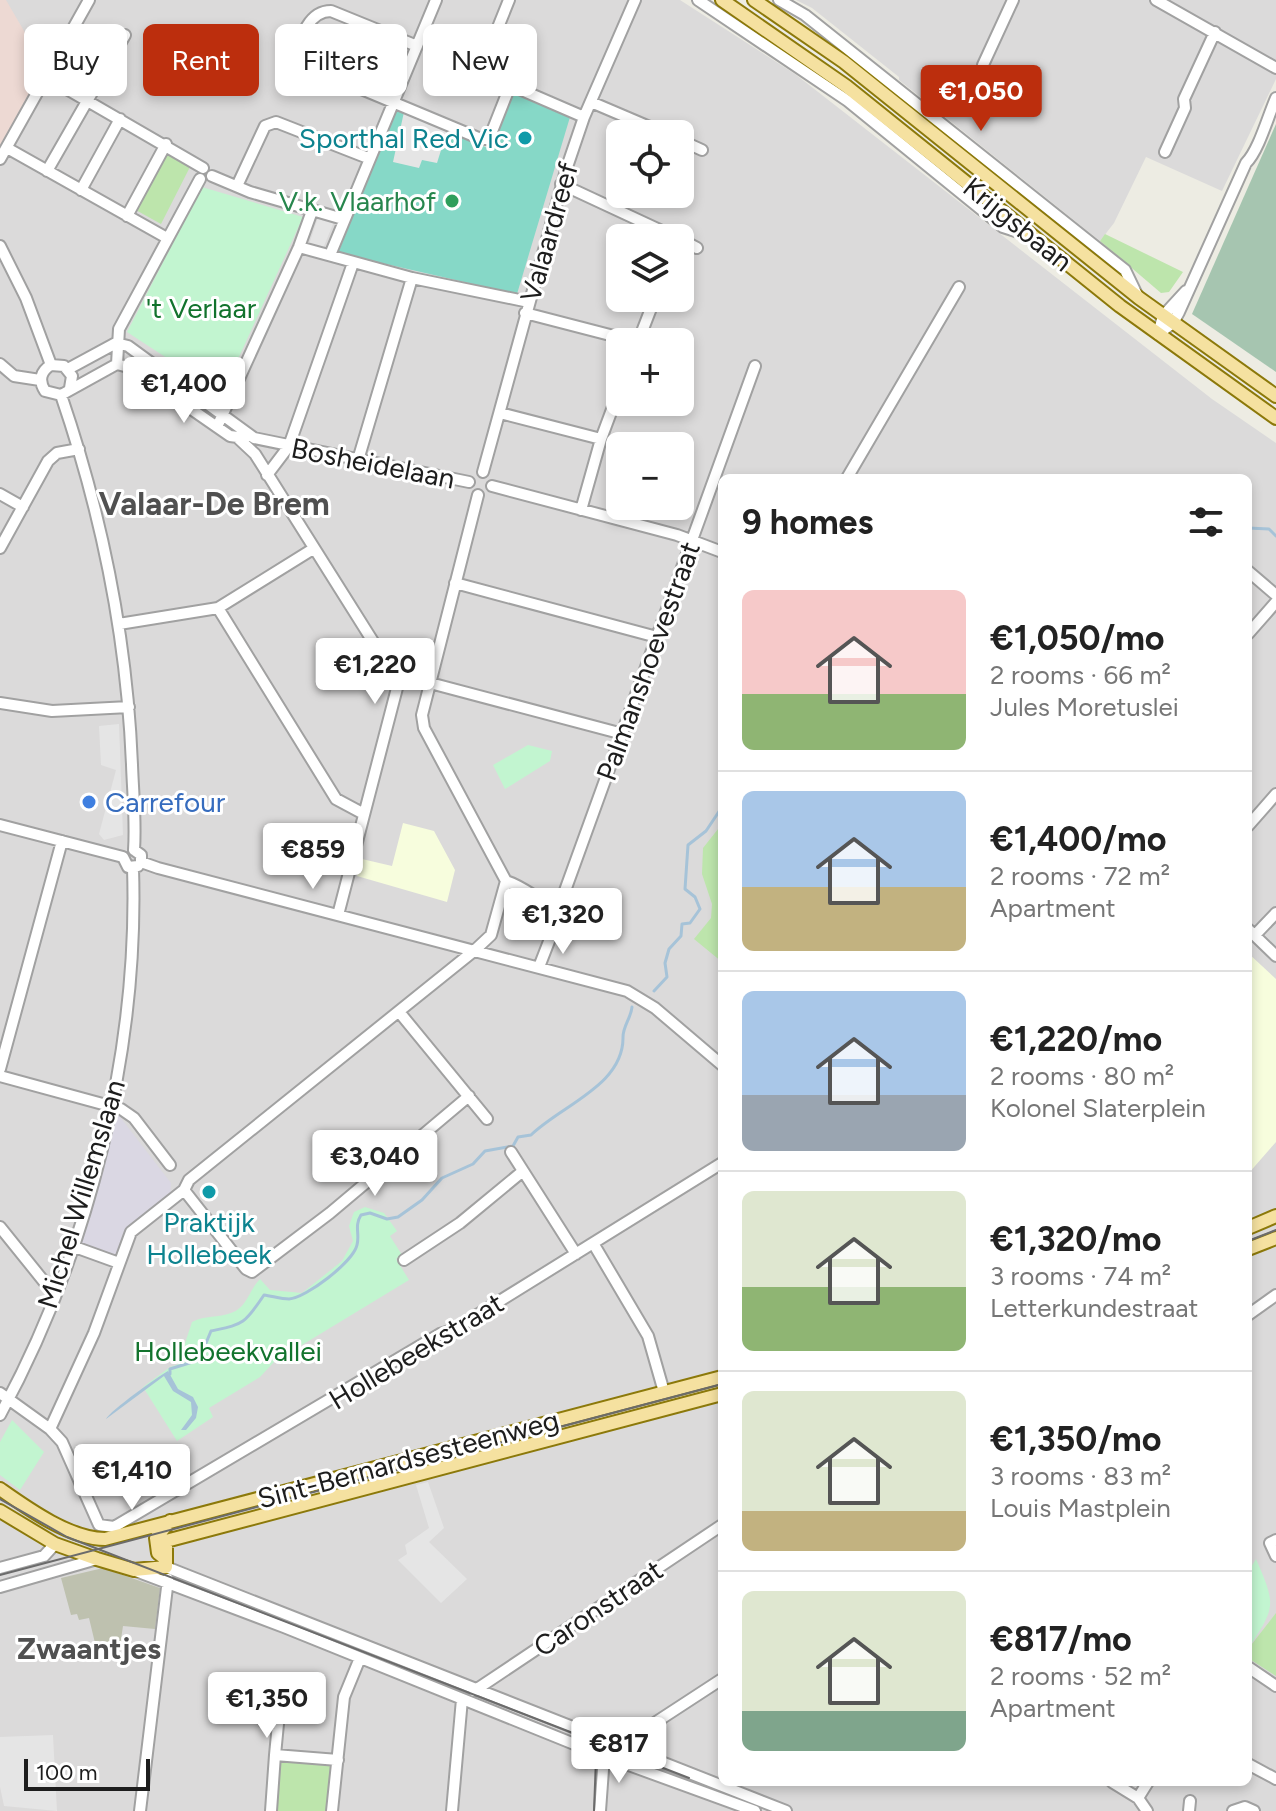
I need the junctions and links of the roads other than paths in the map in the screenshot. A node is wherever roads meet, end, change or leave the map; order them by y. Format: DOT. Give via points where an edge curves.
graph roads {
  1 [pos="89,0"];
  2 [pos="509,0"];
  3 [pos="635,0"];
  4 [pos="722,0"];
  5 [pos="754,0"];
  6 [pos="779,0"];
  7 [pos="1013,0"];
  8 [pos="1156,0"];
  9 [pos="698,1"];
  10 [pos="431,4"];
  11 [pos="790,10"];
  12 [pos="776,15"];
  13 [pos="76,24"];
  14 [pos="499,24"];
  15 [pos="1215,32"];
  16 [pos="417,46"];
  17 [pos="1276,68"];
  18 [pos="986,76"];
  19 [pos="36,96"];
  20 [pos="79,96"];
  21 [pos="88,96"];
  22 [pos="506,96"];
  23 [pos="534,96"];
  24 [pos="1276,98"];
  25 [pos="86,100"];
  26 [pos="393,102"];
  27 [pos="591,102"];
  28 [pos="584,117"];
  29 [pos="120,119"];
  30 [pos="633,120"];
  31 [pos="166,144"];
  32 [pos="694,146"];
  33 [pos="7,148"];
  34 [pos="702,150"];
  35 [pos="1165,152"];
  36 [pos="368,158"];
  37 [pos="0,159"];
  38 [pos="47,171"];
  39 [pos="205,174"];
  40 [pos="561,184"];
  41 [pos="237,186"];
  42 [pos="81,190"];
  43 [pos="312,211"];
  44 [pos="127,216"];
  45 [pos="343,219"];
  46 [pos="646,224"];
  47 [pos="1032,236"];
  48 [pos="167,238"];
  49 [pos="0,246"];
  50 [pos="299,247"];
  51 [pos="694,247"];
  52 [pos="697,248"];
  53 [pos="330,255"];
  54 [pos="353,263"];
  55 [pos="412,278"];
  56 [pos="959,287"];
  57 [pos="1139,298"];
  58 [pos="527,307"];
  59 [pos="1168,319"];
  60 [pos="606,332"];
  61 [pos="1158,334"];
  62 [pos="116,343"];
  63 [pos="0,364"];
  64 [pos="117,364"];
  65 [pos="51,365"];
  66 [pos="755,366"];
  67 [pos="68,369"];
  68 [pos="40,380"];
  69 [pos="66,392"];
  70 [pos="1276,396"];
  71 [pos="225,413"];
  72 [pos="500,413"];
  73 [pos="610,416"];
  74 [pos="1276,418"];
  75 [pos="217,427"];
  76 [pos="254,438"];
  77 [pos="239,439"];
  78 [pos="601,439"];
  79 [pos="289,446"];
  80 [pos="79,449"];
  81 [pos="358,460"];
  82 [pos="483,472"];
  83 [pos="849,474"];
  84 [pos="267,475"];
  85 [pos="469,482"];
  86 [pos="492,486"];
  87 [pos="0,494"];
  88 [pos="478,495"];
  89 [pos="23,507"];
  90 [pos="581,510"];
  91 [pos="691,542"];
  92 [pos="0,548"];
  93 [pos="313,549"];
  94 [pos="718,551"];
  95 [pos="1252,574"];
  96 [pos="455,583"];
  97 [pos="1276,595"];
  98 [pos="1274,607"];
  99 [pos="218,608"];
  100 [pos="119,624"];
  101 [pos="1252,630"];
  102 [pos="657,637"];
  103 [pos="430,683"];
  104 [pos="0,703"];
  105 [pos="129,707"];
  106 [pos="623,734"];
  107 [pos="1276,794"];
  108 [pos="364,814"];
  109 [pos="1252,821"];
  110 [pos="0,825"];
  111 [pos="62,841"];
  112 [pos="134,850"];
  113 [pos="123,857"];
  114 [pos="137,865"];
  115 [pos="506,881"];
  116 [pos="551,906"];
  117 [pos="1276,913"];
  118 [pos="338,915"];
  119 [pos="1252,931"];
  120 [pos="1252,933"];
  121 [pos="475,950"];
  122 [pos="1276,956"];
  123 [pos="539,967"];
  124 [pos="400,1013"];
  125 [pos="718,1062"];
  126 [pos="0,1069"];
  127 [pos="0,1076"];
  128 [pos="469,1096"];
  129 [pos="113,1106"];
  130 [pos="487,1119"];
  131 [pos="511,1152"];
  132 [pos="170,1165"];
  133 [pos="718,1165"];
  134 [pos="523,1171"];
  135 [pos="184,1190"];
  136 [pos="1276,1216"];
  137 [pos="1252,1226"];
  138 [pos="0,1227"];
  139 [pos="1276,1238"];
  140 [pos="593,1243"];
  141 [pos="72,1246"];
  142 [pos="1252,1247"];
  143 [pos="576,1254"];
  144 [pos="404,1260"];
  145 [pos="119,1263"];
  146 [pos="54,1294"];
  147 [pos="1276,1295"];
  148 [pos="1252,1312"];
  149 [pos="718,1378"];
  150 [pos="664,1392"];
  151 [pos="718,1395"];
  152 [pos="4,1398"];
  153 [pos="0,1415"];
  154 [pos="50,1429"];
  155 [pos="0,1489"];
  156 [pos="0,1511"];
  157 [pos="170,1521"];
  158 [pos="147,1527"];
  159 [pos="718,1528"];
  160 [pos="162,1538"];
  161 [pos="1276,1540"];
  162 [pos="55,1544"];
  163 [pos="1276,1556"];
  164 [pos="97,1559"];
  165 [pos="164,1562"];
  166 [pos="0,1568"];
  167 [pos="134,1570"];
  168 [pos="188,1575"];
  169 [pos="169,1584"];
  170 [pos="0,1587"];
  171 [pos="360,1658"];
  172 [pos="1252,1670"];
  173 [pos="718,1682"];
  174 [pos="1276,1686"];
  175 [pos="474,1691"];
  176 [pos="462,1699"];
  177 [pos="278,1724"];
  178 [pos="621,1748"];
  179 [pos="275,1755"];
  180 [pos="604,1756"];
  181 [pos="338,1760"];
  182 [pos="1252,1766"];
  183 [pos="1276,1779"];
  184 [pos="718,1785"];
  185 [pos="721,1786"];
  186 [pos="1118,1786"];
  187 [pos="1146,1786"];
  188 [pos="1138,1798"];
  189 [pos="140,1811"];
  190 [pos="271,1811"];
  191 [pos="332,1811"];
  192 [pos="452,1811"];
  193 [pos="600,1811"];
  194 [pos="755,1811"];
  195 [pos="786,1811"];
  196 [pos="1147,1811"];
  197 [pos="1233,1811"];
  198 [pos="1254,1811"];
  1 -- 13 [label="street"];
  2 -- 14 [label="street"];
  3 -- 27 [label="street, Valaardreef"];
  4 -- 47 [label="main road, Krijgsbaan" via="846,86"];
  5 -- 12 [label="main road, Krijgsbaan"];
  6 -- 11 [label="street"];
  7 -- 18 [label="street" via="983,65"];
  8 -- 15 [label="street"];
  9 -- 47 [label="street" via="848,101 1003,227"];
  10 -- 16 [label="street"];
  11 -- 12 [label="street"];
  11 -- 57 [label="street" via="798,10 1125,270"];
  12 -- 57 [label="main road, Krijgsbaan" via="869,82"];
  15 -- 17 [label="street"];
  15 -- 35 [label="street"];
  16 -- 26 [label="street"];
  16 -- 26 [label="street" via="331,11 314,15 297,51 299,63"];
  19 -- 33 [label="street"];
  20 -- 25 [label="street"];
  21 -- 25 [label="street"];
  22 -- 26 [label="street" via="489,139"];
  23 -- 28 [label="street"];
  24 -- 59 [label="street" via="1255,154"];
  25 -- 29 [label="street"];
  25 -- 38 [label="street"];
  26 -- 36 [label="street"];
  27 -- 28 [label="street, Valaardreef"];
  27 -- 30 [label="street"];
  28 -- 40 [label="street, Valaardreef"];
  29 -- 31 [label="street"];
  29 -- 42 [label="street"];
  31 -- 39 [label="street"];
  31 -- 44 [label="street"];
  32 -- 34 [label="street"];
  33 -- 37 [label="street"];
  33 -- 38 [label="street"];
  36 -- 41 [label="street" via="276,122 265,126"];
  36 -- 45 [label="street"];
  38 -- 42 [label="street"];
  39 -- 41 [label="street"];
  39 -- 48 [label="street"];
  40 -- 46 [label="street"];
  40 -- 58 [label="street, Valaardreef"];
  41 -- 43 [label="street"];
  42 -- 44 [label="street"];
  43 -- 45 [label="street"];
  43 -- 50 [label="street"];
  44 -- 48 [label="street"];
  45 -- 53 [label="street"];
  47 -- 61 [label="main road, Krijgsbaan"];
  48 -- 62 [label="street"];
  49 -- 65 [label="street"];
  50 -- 53 [label="street"];
  50 -- 71 [label="street"];
  51 -- 52 [label="street"];
  53 -- 54 [label="street"];
  54 -- 55 [label="street"];
  54 -- 79 [label="street"];
  55 -- 58 [label="street"];
  55 -- 81 [label="street"];
  56 -- 83 [label="street"];
  57 -- 59 [label="main road, Krijgsbaan"];
  58 -- 60 [label="street"];
  58 -- 72 [label="street, Valaardreef"];
  59 -- 61 [label="street"];
  59 -- 70 [label="main road, Krijgsbaan"];
  61 -- 74 [label="main road, Krijgsbaan"];
  62 -- 64 [label="street"];
  62 -- 67 [label="street"];
  62 -- 71 [label="street, Bosheidelaan"];
  63 -- 68 [label="street" via="14,376"];
  64 -- 69 [label="street"];
  64 -- 75 [label="street" via="132,368"];
  65 -- 67 [label="street"];
  65 -- 68 [label="street"];
  66 -- 91 [label="street, Palmanshoevestraat"];
  67 -- 69 [label="street" via="72,376"];
  68 -- 69 [label="street" via="48,394"];
  69 -- 80 [label="street"];
  71 -- 75 [label="street"];
  71 -- 76 [label="street, Bosheidelaan"];
  72 -- 78 [label="street"];
  72 -- 82 [label="street, Valaardreef"];
  73 -- 78 [label="street"];
  75 -- 77 [label="street"];
  76 -- 77 [label="street"];
  76 -- 79 [label="street, Bosheidelaan"];
  77 -- 84 [label="street"];
  78 -- 90 [label="street"];
  79 -- 81 [label="street, Bosheidelaan"];
  79 -- 84 [label="street"];
  80 -- 89 [label="street" via="57,453 48,461"];
  80 -- 100 [label="street"];
  81 -- 85 [label="street, Bosheidelaan"];
  82 -- 85 [label="street, Bosheidelaan"];
  82 -- 86 [label="street, Bosheidelaan"];
  84 -- 93 [label="street"];
  85 -- 88 [label="street, Bosheidelaan"];
  86 -- 88 [label="street, Bosheidelaan"];
  86 -- 90 [label="street, Bosheidelaan"];
  87 -- 89 [label="street"];
  88 -- 96 [label="street"];
  89 -- 92 [label="street"];
  90 -- 91 [label="street, Bosheidelaan"];
  91 -- 94 [label="street, Bosheidelaan"];
  91 -- 102 [label="street, Palmanshoevestraat"];
  93 -- 99 [label="street"];
  93 -- 108 [label="street" via="397,688"];
  95 -- 97 [label="street"];
  96 -- 102 [label="street"];
  96 -- 103 [label="street"];
  98 -- 101 [label="street"];
  99 -- 100 [label="street"];
  99 -- 108 [label="street" via="336,799"];
  100 -- 105 [label="street"];
  102 -- 106 [label="street, Palmanshoevestraat"];
  103 -- 106 [label="street"];
  103 -- 115 [label="street" via="424,728"];
  104 -- 105 [label="street" via="52,711"];
  105 -- 112 [label="street"];
  106 -- 116 [label="street, Palmanshoevestraat" via="562,899"];
  107 -- 109 [label="street"];
  108 -- 118 [label="street"];
  110 -- 111 [label="street"];
  111 -- 113 [label="street"];
  111 -- 126 [label="street"];
  112 -- 113 [label="street"];
  112 -- 114 [label="street" via="141,855"];
  113 -- 114 [label="street" via="125,865"];
  114 -- 118 [label="street"];
  114 -- 129 [label="street, Michel Willemslaan"];
  115 -- 116 [label="street" via="526,887"];
  115 -- 121 [label="street" via="491,935"];
  116 -- 123 [label="street" via="553,931"];
  117 -- 119 [label="street"];
  118 -- 121 [label="street"];
  120 -- 122 [label="street"];
  121 -- 123 [label="street"];
  121 -- 124 [label="street"];
  123 -- 125 [label="street" via="637,995"];
  124 -- 128 [label="street"];
  124 -- 135 [label="street" via="189,1180"];
  127 -- 129 [label="street"];
  128 -- 130 [label="street"];
  128 -- 135 [label="street" via="257,1271 246,1269"];
  129 -- 132 [label="street" via="134,1118"];
  129 -- 141 [label="street, Michel Willemslaan"];
  131 -- 134 [label="street"];
  133 -- 140 [label="street, Hollebeekstraat"];
  134 -- 143 [label="street"];
  134 -- 144 [label="street"];
  135 -- 145 [label="street" via="131,1232"];
  136 -- 137 [label="main road"];
  138 -- 146 [label="street"];
  139 -- 142 [label="main road"];
  140 -- 143 [label="street, Hollebeekstraat"];
  140 -- 150 [label="street" via="648,1336"];
  141 -- 145 [label="street"];
  141 -- 146 [label="street, Michel Willemslaan"];
  143 -- 154 [label="street, Hollebeekstraat" via="114,1527 99,1525 62,1442"];
  145 -- 154 [label="street"];
  146 -- 152 [label="street, Michel Willemslaan"];
  147 -- 148 [label="street"];
  149 -- 150 [label="main road, Sint-Bernardsesteenweg"];
  150 -- 157 [label="main road, Sint-Bernardsesteenweg"];
  151 -- 160 [label="main road, Sint-Bernardsesteenweg"];
  152 -- 153 [label="street, Michel Willemslaan"];
  152 -- 154 [label="street"];
  155 -- 158 [label="main road, Sint-Bernardsesteenweg" via="56,1523 94,1538"];
  156 -- 162 [label="main road"];
  157 -- 158 [label="main road, Sint-Bernardsesteenweg"];
  157 -- 160 [label="main road"];
  158 -- 160 [label="main road"];
  159 -- 175 [label="street, Caronstraat"];
  160 -- 165 [label="main road"];
  161 -- 163 [label="street" via="1270,1543"];
  162 -- 164 [label="main road"];
  162 -- 166 [label="street" via="44,1556"];
  164 -- 167 [label="main road"];
  164 -- 170 [label="street"];
  165 -- 167 [label="main road"];
  165 -- 168 [label="street"];
  165 -- 169 [label="street"];
  167 -- 169 [label="street"];
  168 -- 169 [label="street"];
  168 -- 175 [label="street"];
  169 -- 171 [label="street"];
  169 -- 189 [label="street"];
  171 -- 176 [label="street"];
  171 -- 181 [label="street" via="344,1697"];
  172 -- 174 [label="street"];
  173 -- 178 [label="street"];
  175 -- 178 [label="street"];
  176 -- 180 [label="street"];
  176 -- 192 [label="street"];
  177 -- 179 [label="street"];
  178 -- 180 [label="street"];
  178 -- 184 [label="street"];
  179 -- 181 [label="street"];
  179 -- 190 [label="street"];
  180 -- 193 [label="street"];
  180 -- 194 [label="street"];
  181 -- 191 [label="street"];
  182 -- 183 [label="street"];
  185 -- 195 [label="street"];
  186 -- 188 [label="street"];
  187 -- 188 [label="street"];
  188 -- 196 [label="street"];
  197 -- 198 [label="street"];
}
